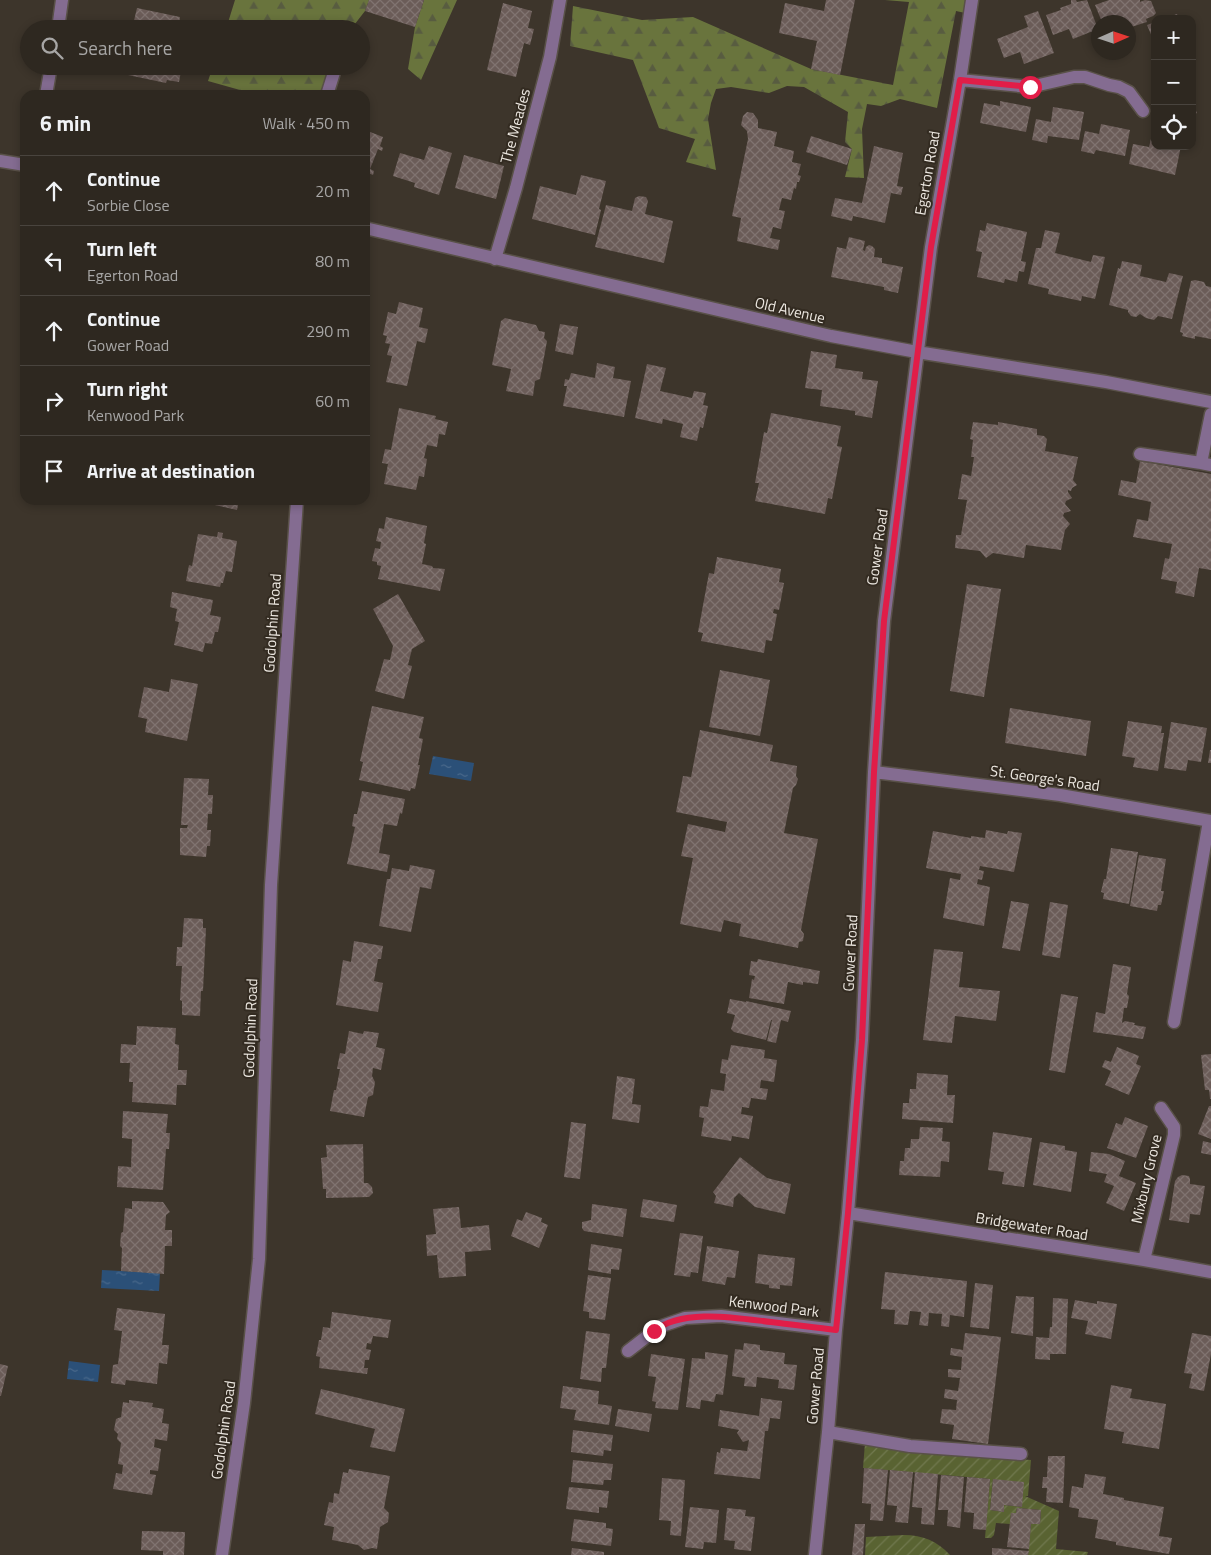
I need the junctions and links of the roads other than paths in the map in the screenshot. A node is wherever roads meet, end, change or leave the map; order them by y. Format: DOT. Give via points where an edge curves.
graph roads {
  1 [pos="62,0"];
  2 [pos="560,0"];
  3 [pos="972,0"];
  4 [pos="59,20"];
  5 [pos="49,75"];
  6 [pos="333,75"];
  7 [pos="960,80"];
  8 [pos="47,90"];
  9 [pos="329,90"];
  10 [pos="1143,111"];
  11 [pos="0,161"];
  12 [pos="20,164"];
  13 [pos="370,229"];
  14 [pos="495,259"];
  15 [pos="917,352"];
  16 [pos="1211,402"];
  17 [pos="1211,414"];
  18 [pos="1140,454"];
  19 [pos="1206,464"];
  20 [pos="297,505"];
  21 [pos="874,772"];
  22 [pos="1210,821"];
  23 [pos="1174,1022"];
  24 [pos="1161,1108"];
  25 [pos="848,1213"];
  26 [pos="1144,1260"];
  27 [pos="1211,1272"];
  28 [pos="836,1330"];
  29 [pos="628,1351"];
  30 [pos="828,1432"];
  31 [pos="1021,1454"];
  32 [pos="222,1555"];
  33 [pos="815,1555"];
  1 -- 4 [label="street"];
  2 -- 14 [label="street, The Meades" via="550,57"];
  3 -- 7 [label="street, Egerton Road"];
  5 -- 8 [label="street"];
  6 -- 9 [label="street"];
  7 -- 10 [label="street" via="1030,87 1086,77 1129,92"];
  7 -- 15 [label="street, Egerton Road" via="931,247"];
  11 -- 12 [label="street"];
  13 -- 14 [label="street, Old Avenue"];
  14 -- 15 [label="street, Old Avenue" via="831,336"];
  15 -- 16 [label="street, Old Avenue"];
  15 -- 21 [label="street, Gower Road" via="884,621"];
  17 -- 19 [label="street"];
  18 -- 19 [label="street"];
  20 -- 32 [label="street, Godolphin Road" via="271,884 259,1259 244,1403"];
  21 -- 22 [label="street, St. George's Road" via="1060,795"];
  21 -- 25 [label="street, Gower Road" via="862,1040"];
  22 -- 23 [label="street"];
  24 -- 26 [label="street, Mixbury Grove" via="1174,1127 1174,1135"];
  25 -- 26 [label="street, Bridgewater Road"];
  25 -- 28 [label="street, Gower Road"];
  26 -- 27 [label="street, Bridgewater Road"];
  28 -- 29 [label="street, Kenwood Park" via="721,1316 685,1318 659,1327"];
  28 -- 30 [label="street, Gower Road"];
  30 -- 31 [label="street" via="910,1446"];
  30 -- 33 [label="street, Gower Road"];
}
